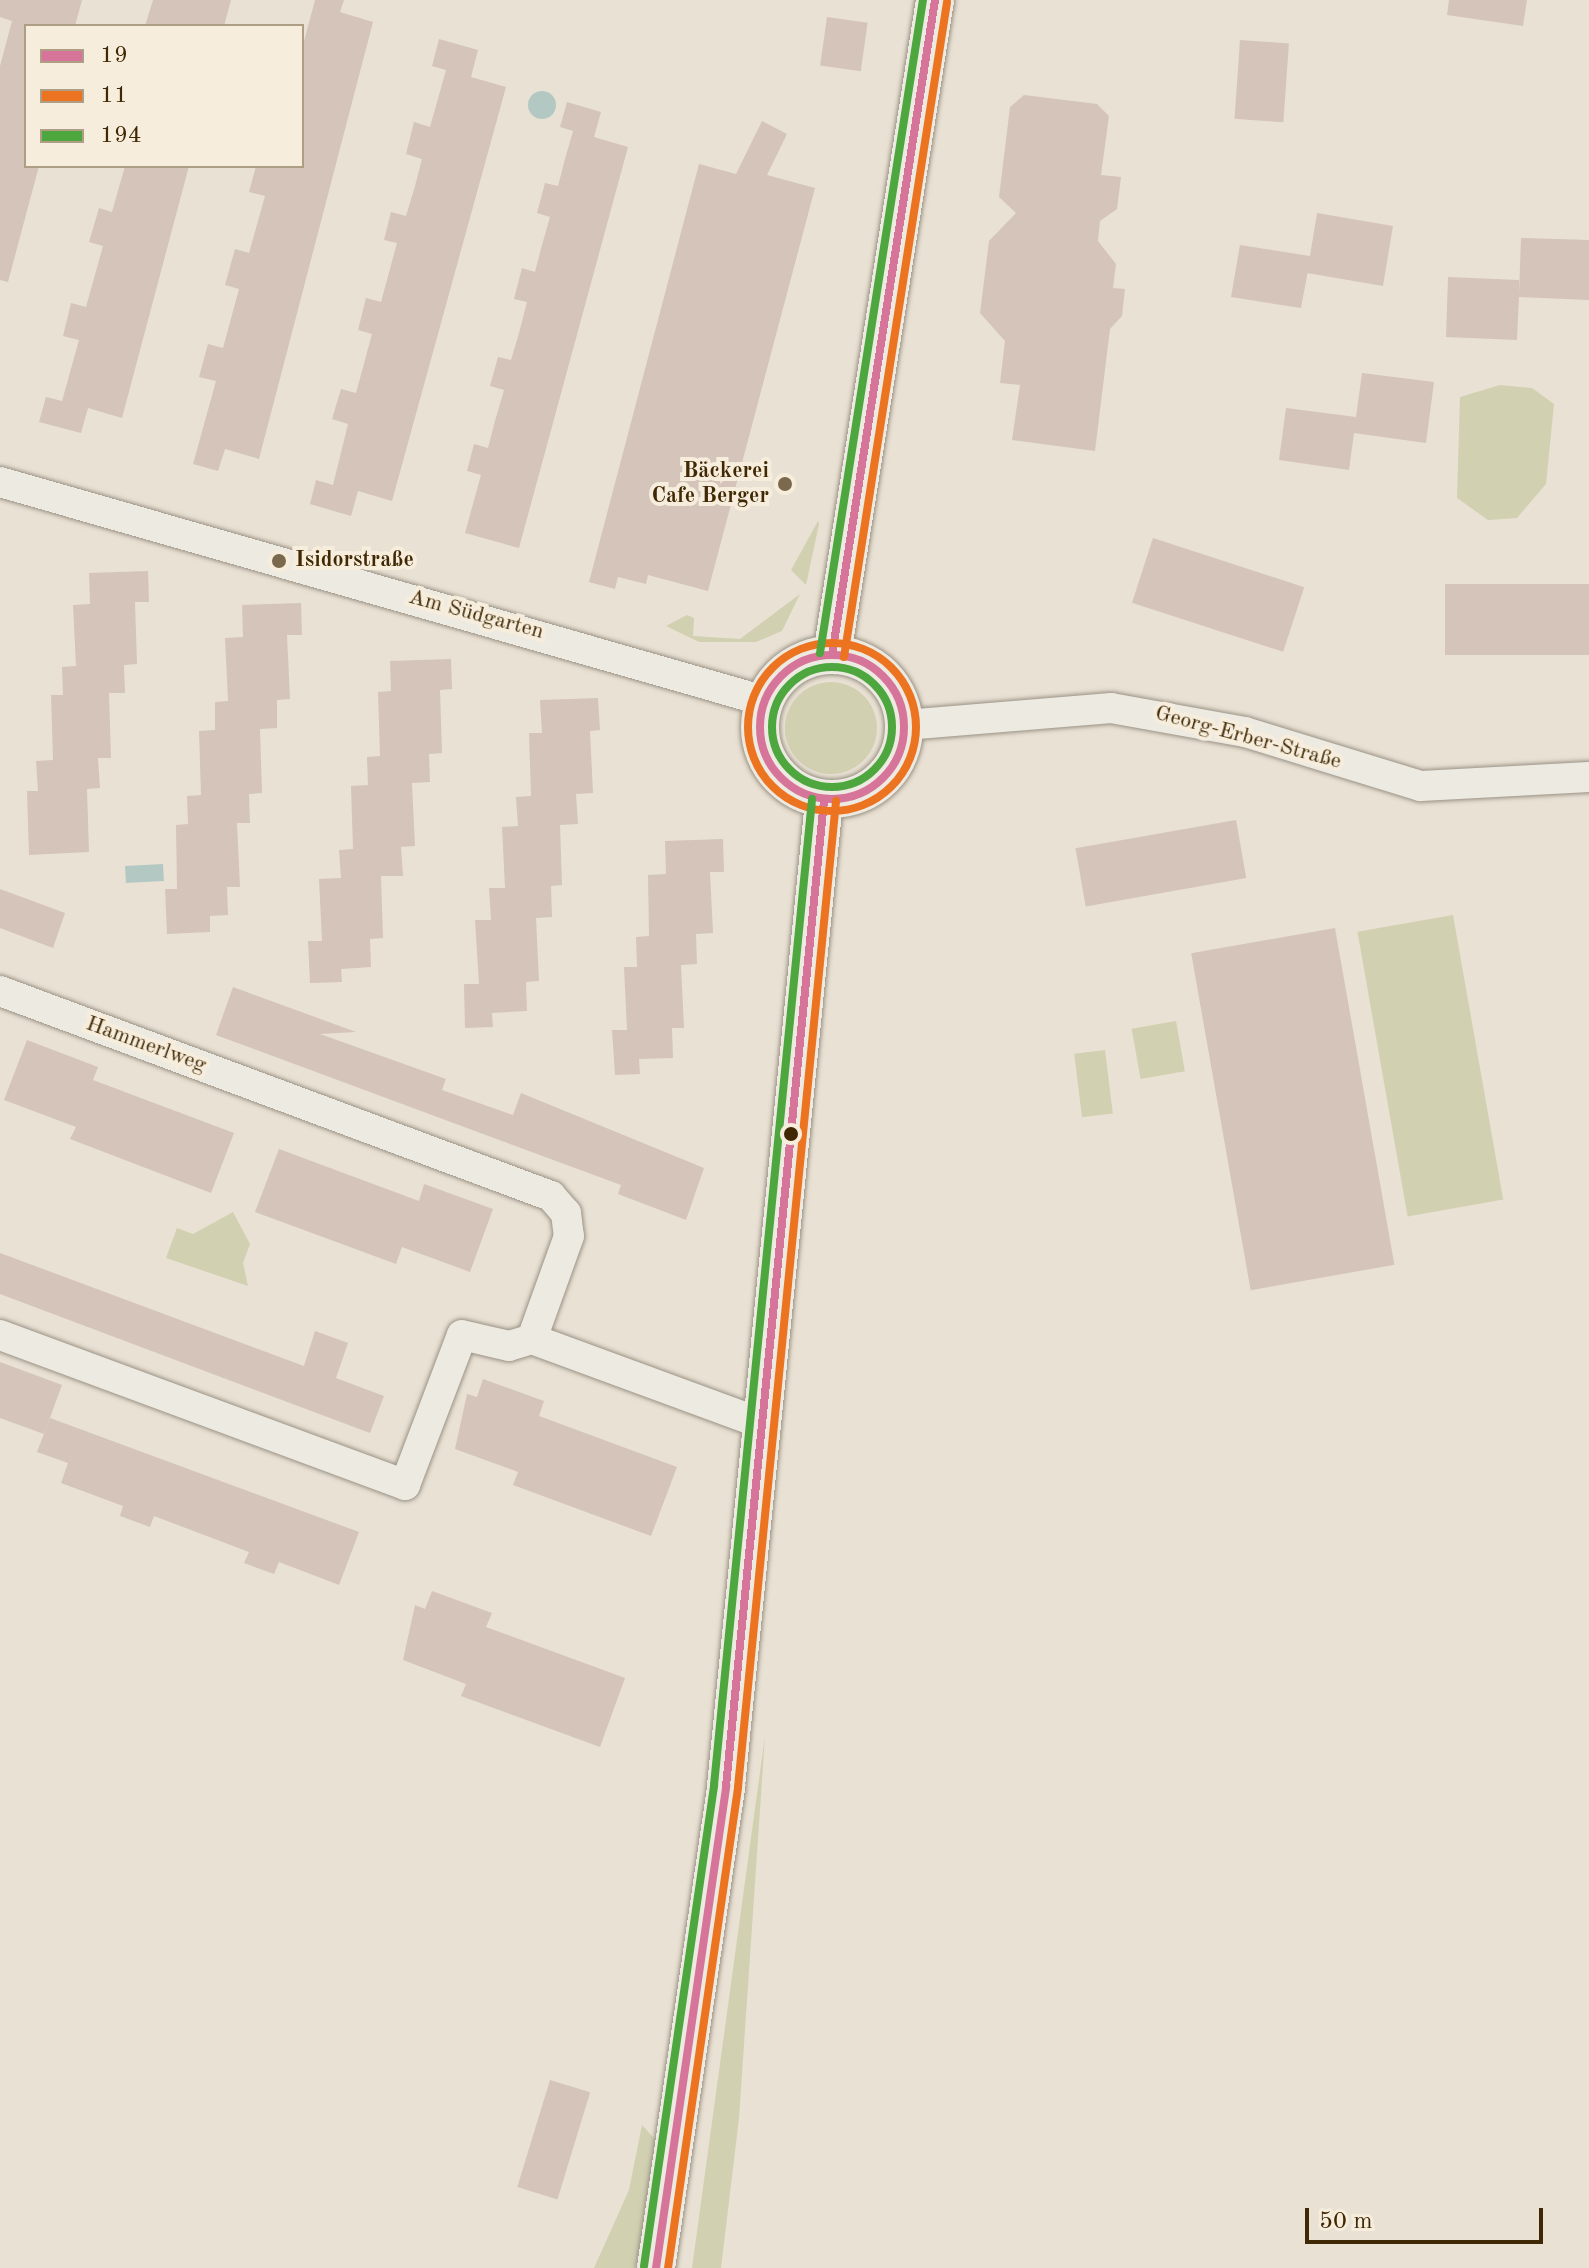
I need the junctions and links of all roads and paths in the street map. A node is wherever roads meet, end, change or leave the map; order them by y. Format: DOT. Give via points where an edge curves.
graph roads {
  1 [pos="935,0"];
  2 [pos="0,482"];
  3 [pos="832,655"];
  4 [pos="765,701"];
  5 [pos="905,725"];
  6 [pos="1589,777"];
  7 [pos="824,800"];
  8 [pos="0,991"];
  9 [pos="0,1335"];
  10 [pos="532,1339"];
  11 [pos="766,1425"];
  12 [pos="656,2268"];
  1 -- 3 [label="street"];
  2 -- 4 [label="street, Am Südgarten"];
  3 -- 4 [label="street" via="788,670"];
  3 -- 5 [label="street" via="853,658 887,680"];
  4 -- 7 [label="street" via="766,756 792,787"];
  5 -- 6 [label="street, Georg-Erber-Straße" via="1111,708 1245,732 1421,786"];
  5 -- 7 [label="street" via="886,776 858,796"];
  7 -- 11 [label="street"];
  8 -- 10 [label="street, Hammerlweg" via="551,1196 566,1213 569,1236"];
  9 -- 10 [label="street" via="405,1485 462,1335 509,1346"];
  10 -- 11 [label="street"];
  11 -- 12 [label="street" via="715,1874"];
}
